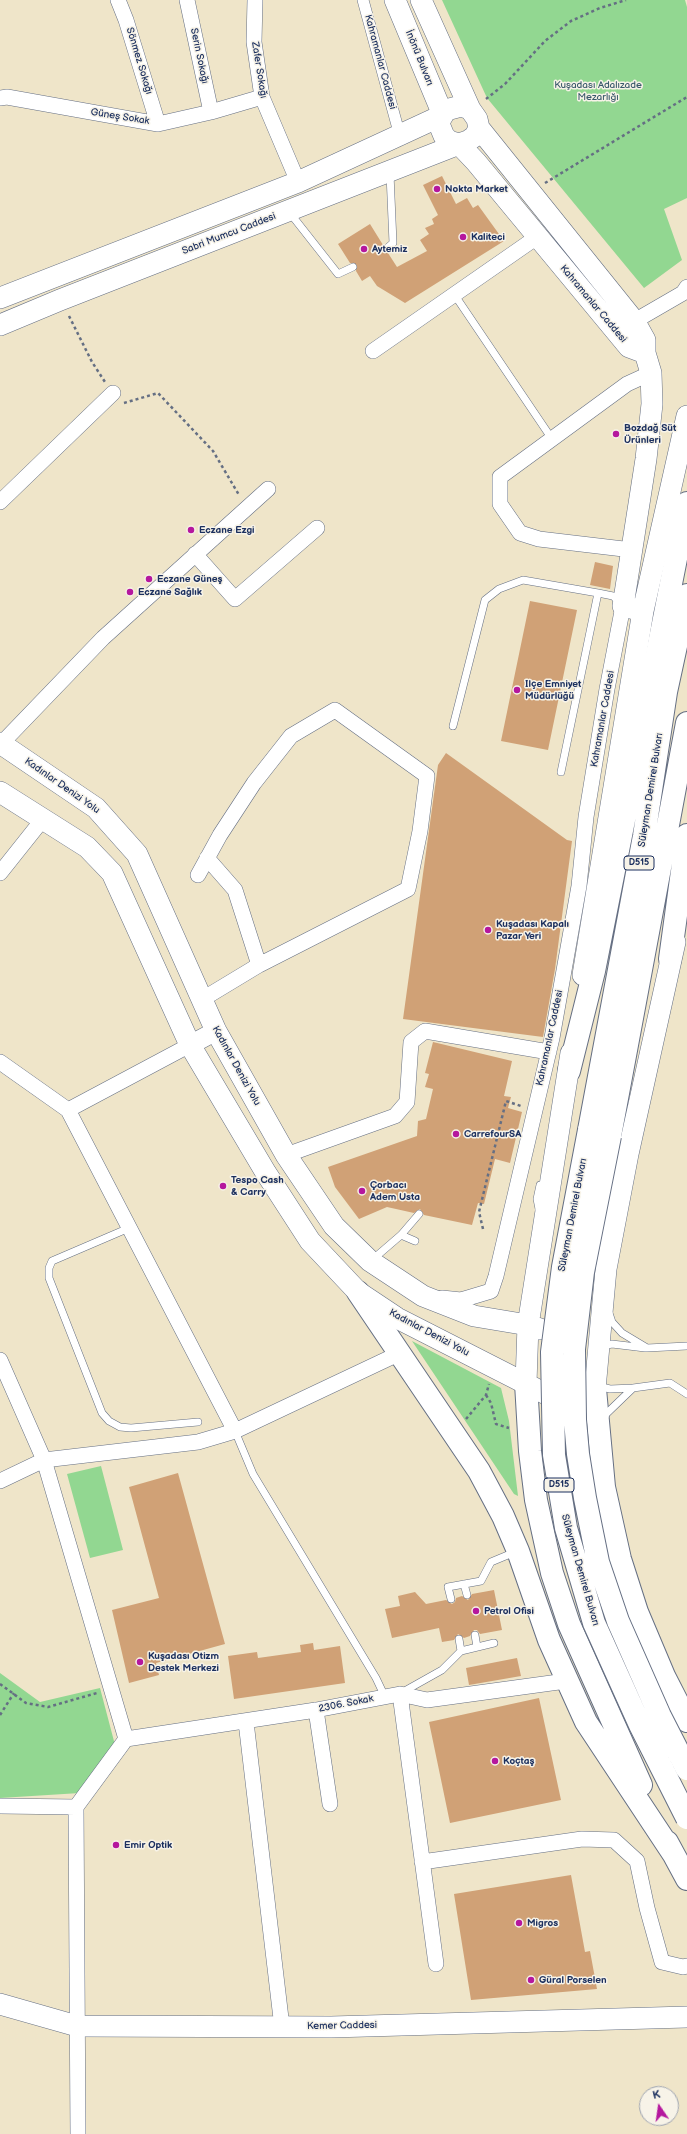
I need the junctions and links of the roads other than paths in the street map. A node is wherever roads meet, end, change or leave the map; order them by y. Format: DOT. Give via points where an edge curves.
graph roads {
  1 [pos="118,0"];
  2 [pos="187,0"];
  3 [pos="255,0"];
  4 [pos="363,0"];
  5 [pos="395,0"];
  6 [pos="421,0"];
  7 [pos="262,97"];
  8 [pos="0,98"];
  9 [pos="475,106"];
  10 [pos="211,112"];
  11 [pos="443,115"];
  12 [pos="158,124"];
  13 [pos="397,125"];
  14 [pos="479,128"];
  15 [pos="458,144"];
  16 [pos="390,171"];
  17 [pos="298,182"];
  18 [pos="289,211"];
  19 [pos="537,237"];
  20 [pos="386,248"];
  21 [pos="353,267"];
  22 [pos="687,287"];
  23 [pos="454,294"];
  24 [pos="0,298"];
  25 [pos="634,322"];
  26 [pos="0,325"];
  27 [pos="616,332"];
  28 [pos="373,351"];
  29 [pos="645,353"];
  30 [pos="651,373"];
  31 [pos="113,393"];
  32 [pos="687,416"];
  33 [pos="552,439"];
  34 [pos="268,489"];
  35 [pos="0,502"];
  36 [pos="687,503"];
  37 [pos="316,528"];
  38 [pos="632,550"];
  39 [pos="195,554"];
  40 [pos="598,593"];
  41 [pos="687,595"];
  42 [pos="623,606"];
  43 [pos="643,611"];
  44 [pos="687,723"];
  45 [pos="453,726"];
  46 [pos="0,749"];
  47 [pos="561,772"];
  48 [pos="0,777"];
  49 [pos="0,792"];
  50 [pos="43,819"];
  51 [pos="687,835"];
  52 [pos="207,858"];
  53 [pos="0,873"];
  54 [pos="112,873"];
  55 [pos="198,875"];
  56 [pos="687,901"];
  57 [pos="670,959"];
  58 [pos="259,965"];
  59 [pos="201,1000"];
  60 [pos="216,1031"];
  61 [pos="190,1045"];
  62 [pos="549,1052"];
  63 [pos="0,1062"];
  64 [pos="569,1071"];
  65 [pos="68,1110"];
  66 [pos="286,1155"];
  67 [pos="541,1178"];
  68 [pos="419,1214"];
  69 [pos="543,1226"];
  70 [pos="129,1228"];
  71 [pos="401,1235"];
  72 [pos="415,1241"];
  73 [pos="370,1261"];
  74 [pos="606,1269"];
  75 [pos="536,1275"];
  76 [pos="358,1292"];
  77 [pos="423,1296"];
  78 [pos="462,1311"];
  79 [pos="528,1325"];
  80 [pos="599,1345"];
  81 [pos="687,1346"];
  82 [pos="647,1348"];
  83 [pos="398,1354"];
  84 [pos="0,1360"];
  85 [pos="526,1383"];
  86 [pos="595,1387"];
  87 [pos="633,1388"];
  88 [pos="687,1394"];
  89 [pos="198,1422"];
  90 [pos="598,1430"];
  91 [pos="235,1431"];
  92 [pos="44,1460"];
  93 [pos="0,1481"];
  94 [pos="604,1487"];
  95 [pos="536,1500"];
  96 [pos="518,1551"];
  97 [pos="464,1584"];
  98 [pos="466,1595"];
  99 [pos="451,1599"];
  100 [pos="475,1635"];
  101 [pos="458,1639"];
  102 [pos="494,1644"];
  103 [pos="477,1647"];
  104 [pos="461,1651"];
  105 [pos="566,1681"];
  106 [pos="392,1696"];
  107 [pos="316,1710"];
  108 [pos="687,1721"];
  109 [pos="246,1722"];
  110 [pos="126,1739"];
  111 [pos="687,1769"];
  112 [pos="330,1804"];
  113 [pos="0,1806"];
  114 [pos="76,1807"];
  115 [pos="687,1818"];
  116 [pos="674,1855"];
  117 [pos="422,1862"];
  118 [pos="687,1879"];
  119 [pos="436,1964"];
  120 [pos="687,1966"];
  121 [pos="0,2004"];
  122 [pos="687,2017"];
  123 [pos="77,2026"];
  124 [pos="282,2027"];
  125 [pos="78,2134"];
  1 -- 12 [label="street, Sönmez Sokağı"];
  2 -- 10 [label="street, Serin Sokağı"];
  3 -- 7 [label="street, Zafer Sokağı" via="254,42"];
  4 -- 13 [label="street, Kahramanlar Caddesi"];
  5 -- 11 [label="main road, İnönü Bulvarı"];
  6 -- 9 [label="main road"];
  7 -- 10 [label="street, Güneş Sokak"];
  7 -- 17 [label="street, Zafer Sokağı"];
  8 -- 12 [label="street, Güneş Sokak" via="7,97"];
  9 -- 11 [label="main road" via="456,106 446,110"];
  9 -- 14 [label="main road"];
  10 -- 12 [label="street, Güneş Sokak"];
  11 -- 15 [label="main road" via="439,124 444,136"];
  11 -- 17 [label="main road"];
  14 -- 15 [label="main road" via="468,141"];
  14 -- 25 [label="main road, Kahramanlar Caddesi"];
  15 -- 16 [label="main road, Sabri Mumcu Caddesi"];
  15 -- 19 [label="main road, Kahramanlar Caddesi" via="476,162"];
  16 -- 18 [label="main road, Sabri Mumcu Caddesi"];
  16 -- 20 [label="lane" via="393,243"];
  17 -- 24 [label="main road"];
  18 -- 21 [label="lane" via="338,274"];
  18 -- 26 [label="main road, Sabri Mumcu Caddesi"];
  19 -- 23 [label="street"];
  19 -- 27 [label="main road, Kahramanlar Caddesi"];
  22 -- 25 [label="street" via="683,294"];
  23 -- 28 [label="street"];
  23 -- 33 [label="lane"];
  25 -- 27 [label="street"];
  25 -- 29 [label="main road, Kahramanlar Caddesi" via="645,340"];
  27 -- 29 [label="main road, Kahramanlar Caddesi" via="629,347"];
  29 -- 30 [label="main road, Kahramanlar Caddesi"];
  30 -- 33 [label="street" via="627,384"];
  30 -- 38 [label="main road, Kahramanlar Caddesi" via="652,404"];
  31 -- 35 [label="street"];
  32 -- 43 [label="main road"];
  33 -- 38 [label="street" via="500,477 500,504 512,521 520,532 539,539"];
  34 -- 39 [label="street"];
  36 -- 64 [label="highway" via="594,971"];
  37 -- 39 [label="street" via="236,599"];
  38 -- 42 [label="main road, Kahramanlar Caddesi"];
  39 -- 46 [label="street" via="103,638"];
  40 -- 42 [label="lane" via="613,596"];
  40 -- 45 [label="lane" via="523,580 498,589 485,600"];
  40 -- 47 [label="lane"];
  41 -- 115 [label="highway, Süleyman Demirel Bulvarı / D515, bridge" via="666,692 644,836 563,1267 552,1352 554,1454 566,1528 594,1623 640,1725"];
  42 -- 43 [label="main road"];
  42 -- 62 [label="street, Kahramanlar Caddesi" via="586,816 579,886"];
  43 -- 64 [label="main road" via="596,889"];
  44 -- 111 [label="highway, Süleyman Demirel Bulvarı / D515, bridge" via="583,1272 574,1349 574,1420 584,1498 598,1562 618,1621 660,1716"];
  46 -- 59 [label="main road, Kadınlar Denizi Yolu" via="96,808 137,854"];
  48 -- 54 [label="main road" via="91,841"];
  49 -- 50 [label="main road, Kadınlar Denizi Yolu"];
  50 -- 53 [label="street"];
  50 -- 54 [label="main road, Kadınlar Denizi Yolu" via="87,847"];
  51 -- 57 [label="highway"];
  52 -- 55 [label="street"];
  52 -- 58 [label="street" via="235,890"];
  52 -- 58 [label="street" via="254,783 291,736 335,710 427,776 420,831 408,889"];
  54 -- 61 [label="main road, Kadınlar Denizi Yolu"];
  56 -- 57 [label="main road"];
  57 -- 74 [label="main road"];
  58 -- 59 [label="street"];
  59 -- 60 [label="main road, Kadınlar Denizi Yolu"];
  60 -- 61 [label="street"];
  60 -- 66 [label="main road, Kadınlar Denizi Yolu"];
  61 -- 65 [label="street"];
  61 -- 76 [label="main road, Kadınlar Denizi Yolu" via="266,1173 310,1241"];
  62 -- 66 [label="street" via="425,1031 411,1042 407,1102 395,1116"];
  62 -- 77 [label="street, Kahramanlar Caddesi" via="491,1291 461,1300"];
  63 -- 65 [label="street"];
  64 -- 69 [label="main road" via="552,1147"];
  65 -- 70 [label="street"];
  66 -- 73 [label="main road, Kadınlar Denizi Yolu" via="334,1226"];
  67 -- 69 [label="lane" via="537,1199"];
  68 -- 71 [label="lane"];
  69 -- 75 [label="main road"];
  70 -- 89 [label="lane" via="52,1261 48,1268 50,1278 102,1413 109,1422 131,1428"];
  70 -- 91 [label="street"];
  71 -- 72 [label="lane"];
  71 -- 73 [label="lane"];
  73 -- 77 [label="main road, Kadınlar Denizi Yolu"];
  74 -- 80 [label="main road"];
  74 -- 82 [label="lane" via="603,1300 612,1322 622,1333"];
  75 -- 78 [label="main road" via="521,1304 502,1311"];
  75 -- 79 [label="main road"];
  76 -- 83 [label="highway"];
  76 -- 85 [label="main road, Kadınlar Denizi Yolu" via="397,1318"];
  77 -- 78 [label="main road, Kadınlar Denizi Yolu"];
  78 -- 79 [label="main road, Kadınlar Denizi Yolu" via="474,1316"];
  79 -- 80 [label="main road, Kadınlar Denizi Yolu" via="562,1338"];
  79 -- 85 [label="main road"];
  80 -- 82 [label="lane"];
  80 -- 86 [label="main road"];
  81 -- 82 [label="lane"];
  83 -- 91 [label="street"];
  83 -- 96 [label="highway" via="479,1471"];
  84 -- 92 [label="street"];
  85 -- 86 [label="main road, Kadınlar Denizi Yolu" via="546,1394 559,1396 582,1395"];
  85 -- 95 [label="highway"];
  86 -- 87 [label="lane"];
  86 -- 90 [label="highway"];
  87 -- 88 [label="lane" via="670,1383"];
  87 -- 90 [label="lane" via="606,1414"];
  90 -- 94 [label="highway"];
  91 -- 92 [label="street" via="198,1442"];
  91 -- 106 [label="lane" via="253,1474 376,1678"];
  92 -- 93 [label="street"];
  92 -- 110 [label="street"];
  94 -- 95 [label="highway" via="588,1473 564,1471 551,1476"];
  94 -- 108 [label="highway" via="620,1558 637,1612 664,1676"];
  95 -- 116 [label="highway" via="552,1573 569,1624"];
  96 -- 97 [label="lane" via="491,1562 481,1581"];
  96 -- 105 [label="highway"];
  97 -- 98 [label="lane"];
  97 -- 99 [label="lane" via="448,1587"];
  100 -- 103 [label="lane"];
  101 -- 104 [label="lane"];
  102 -- 103 [label="lane"];
  103 -- 104 [label="lane"];
  104 -- 106 [label="lane" via="442,1670"];
  105 -- 106 [label="street, 2306. Sokak" via="427,1700"];
  105 -- 116 [label="highway" via="586,1722"];
  106 -- 107 [label="street, 2306. Sokak"];
  106 -- 117 [label="street"];
  107 -- 109 [label="street, 2306. Sokak"];
  107 -- 112 [label="street"];
  109 -- 110 [label="street, 2306. Sokak"];
  109 -- 124 [label="street"];
  110 -- 114 [label="street"];
  113 -- 114 [label="street"];
  114 -- 123 [label="street"];
  116 -- 118 [label="highway"];
  117 -- 119 [label="street"];
  117 -- 120 [label="street" via="582,1839 614,1840 637,1861 662,1962"];
  121 -- 123 [label="main road, Kemer Caddesi"];
  122 -- 124 [label="main road, Kemer Caddesi"];
  123 -- 124 [label="main road, Kemer Caddesi"];
  123 -- 125 [label="street"];
}
